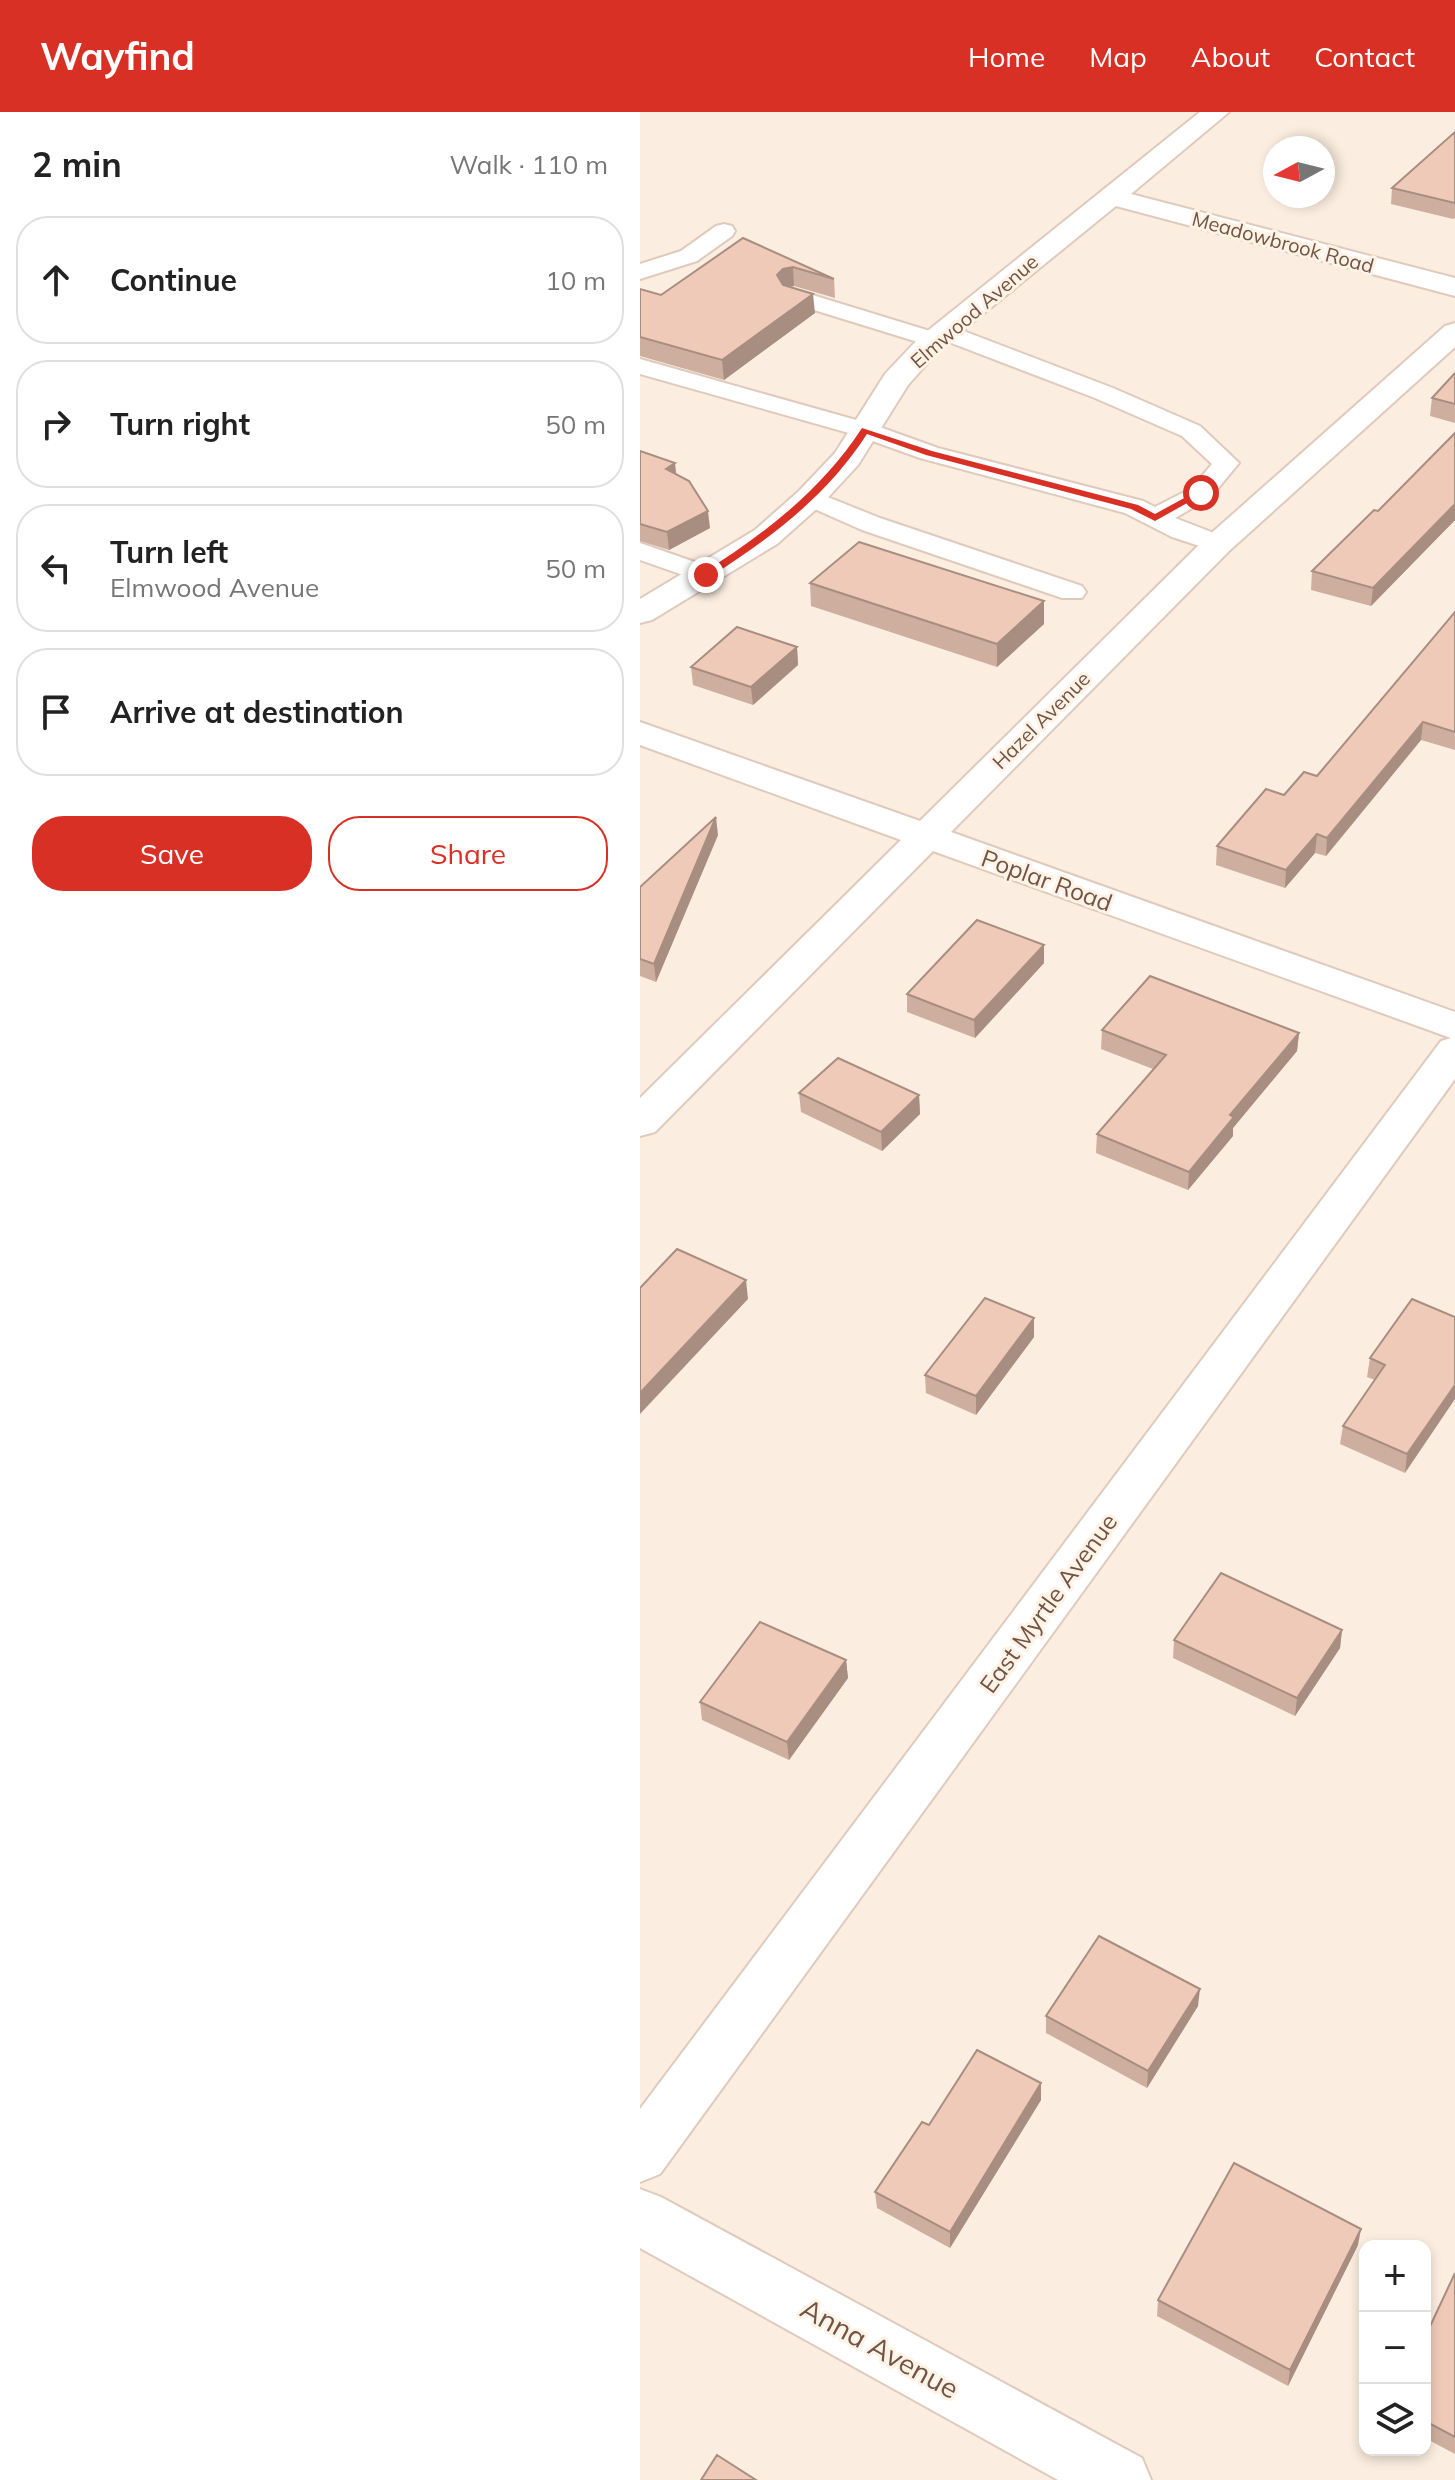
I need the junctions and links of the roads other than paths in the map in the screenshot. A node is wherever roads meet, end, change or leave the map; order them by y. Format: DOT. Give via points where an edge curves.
graph roads {
  1 [pos="1201,114"];
  2 [pos="1111,197"];
  3 [pos="724,231"];
  4 [pos="640,272"];
  5 [pos="1455,287"];
  6 [pos="793,296"];
  7 [pos="1455,332"];
  8 [pos="940,336"];
  9 [pos="640,366"];
  10 [pos="865,430"];
  11 [pos="810,498"];
  12 [pos="1155,518"];
  13 [pos="1218,544"];
  14 [pos="640,551"];
  15 [pos="706,575"];
  16 [pos="1072,592"];
  17 [pos="640,613"];
  18 [pos="640,733"];
  19 [pos="925,836"];
  20 [pos="1455,1026"];
  21 [pos="1455,1050"];
  22 [pos="640,1122"];
  23 [pos="640,2155"];
  24 [pos="640,2217"];
  25 [pos="1120,2480"];
  1 -- 2 [label="street, Elmwood Avenue"];
  2 -- 5 [label="street, Meadowbrook Road"];
  2 -- 8 [label="street, Elmwood Avenue"];
  3 -- 4 [label="lane" via="689,256"];
  6 -- 8 [label="lane"];
  7 -- 13 [label="street, Hazel Avenue"];
  8 -- 10 [label="street, Elmwood Avenue" via="896,380"];
  8 -- 12 [label="lane" via="1104,393 1191,431 1226,463 1201,493"];
  9 -- 10 [label="lane"];
  10 -- 11 [label="street, Elmwood Avenue"];
  10 -- 12 [label="lane" via="929,453 1134,507"];
  11 -- 15 [label="street, Elmwood Avenue" via="766,537"];
  11 -- 16 [label="lane"];
  12 -- 13 [label="lane"];
  13 -- 19 [label="street, Hazel Avenue"];
  14 -- 15 [label="lane"];
  15 -- 17 [label="street, Elmwood Avenue"];
  18 -- 19 [label="street, Poplar Road"];
  19 -- 20 [label="street, Poplar Road"];
  19 -- 22 [label="street, Hazel Avenue"];
  21 -- 23 [label="street, East Myrtle Avenue"];
  24 -- 25 [label="street, Anna Avenue"];
}
